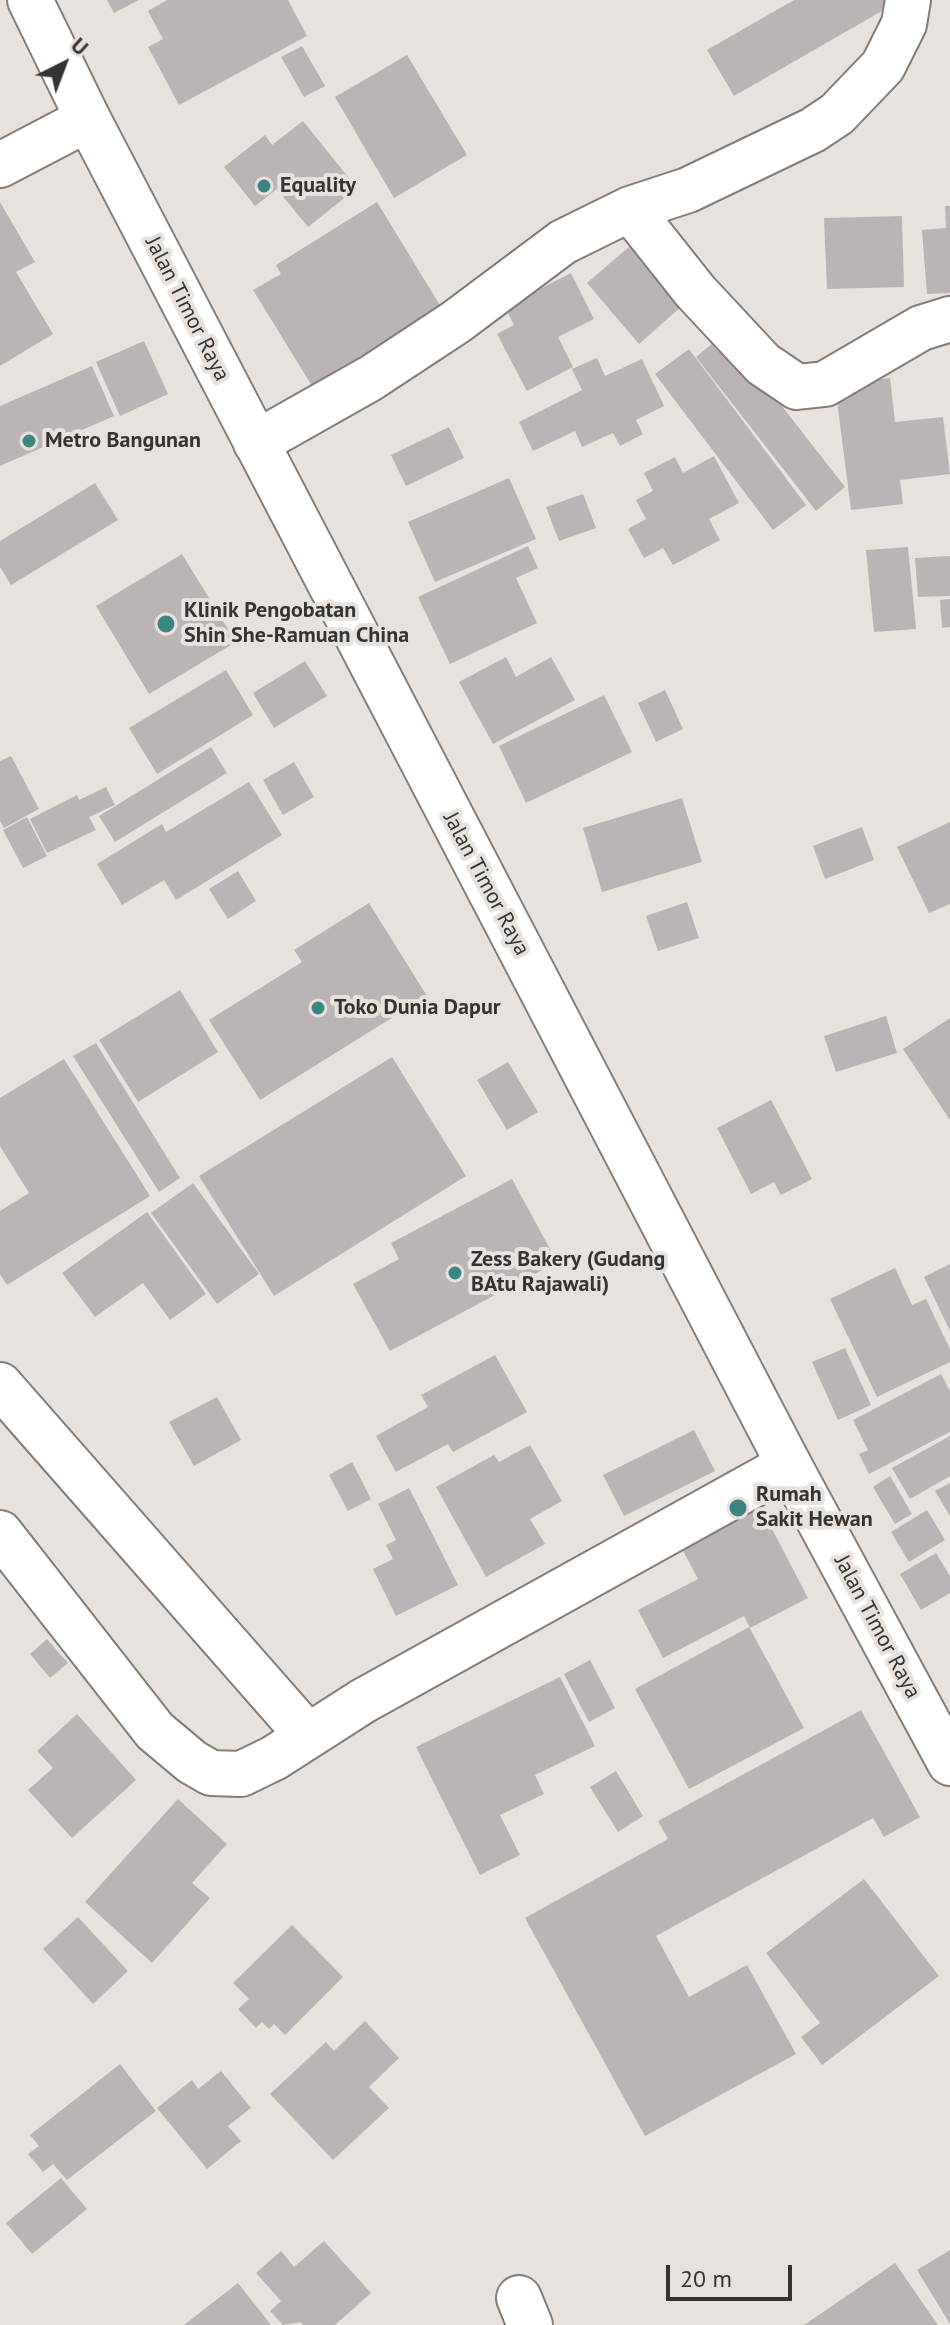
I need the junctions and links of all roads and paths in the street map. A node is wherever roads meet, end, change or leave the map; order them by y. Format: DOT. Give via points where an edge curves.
graph roads {
  1 [pos="30,0"];
  2 [pos="908,0"];
  3 [pos="88,119"];
  4 [pos="0,165"];
  5 [pos="630,209"];
  6 [pos="950,319"];
  7 [pos="256,443"];
  8 [pos="0,1385"];
  9 [pos="789,1465"];
  10 [pos="0,1533"];
  11 [pos="308,1736"];
  12 [pos="950,1763"];
  1 -- 3 [label="main road, Jalan Timor Raya"];
  2 -- 5 [label="main road" via="904,24 883,66 837,114 688,190"];
  3 -- 4 [label="main road"];
  3 -- 7 [label="main road, Jalan Timor Raya"];
  5 -- 6 [label="main road" via="695,291 763,364 797,387 825,384 921,328"];
  5 -- 7 [label="main road" via="563,242 371,378"];
  7 -- 9 [label="main road, Jalan Timor Raya"];
  8 -- 11 [label="main road"];
  9 -- 11 [label="main road"];
  9 -- 12 [label="main road, Jalan Timor Raya"];
  10 -- 11 [label="main road" via="155,1731 192,1762 211,1773 241,1774"];
}
